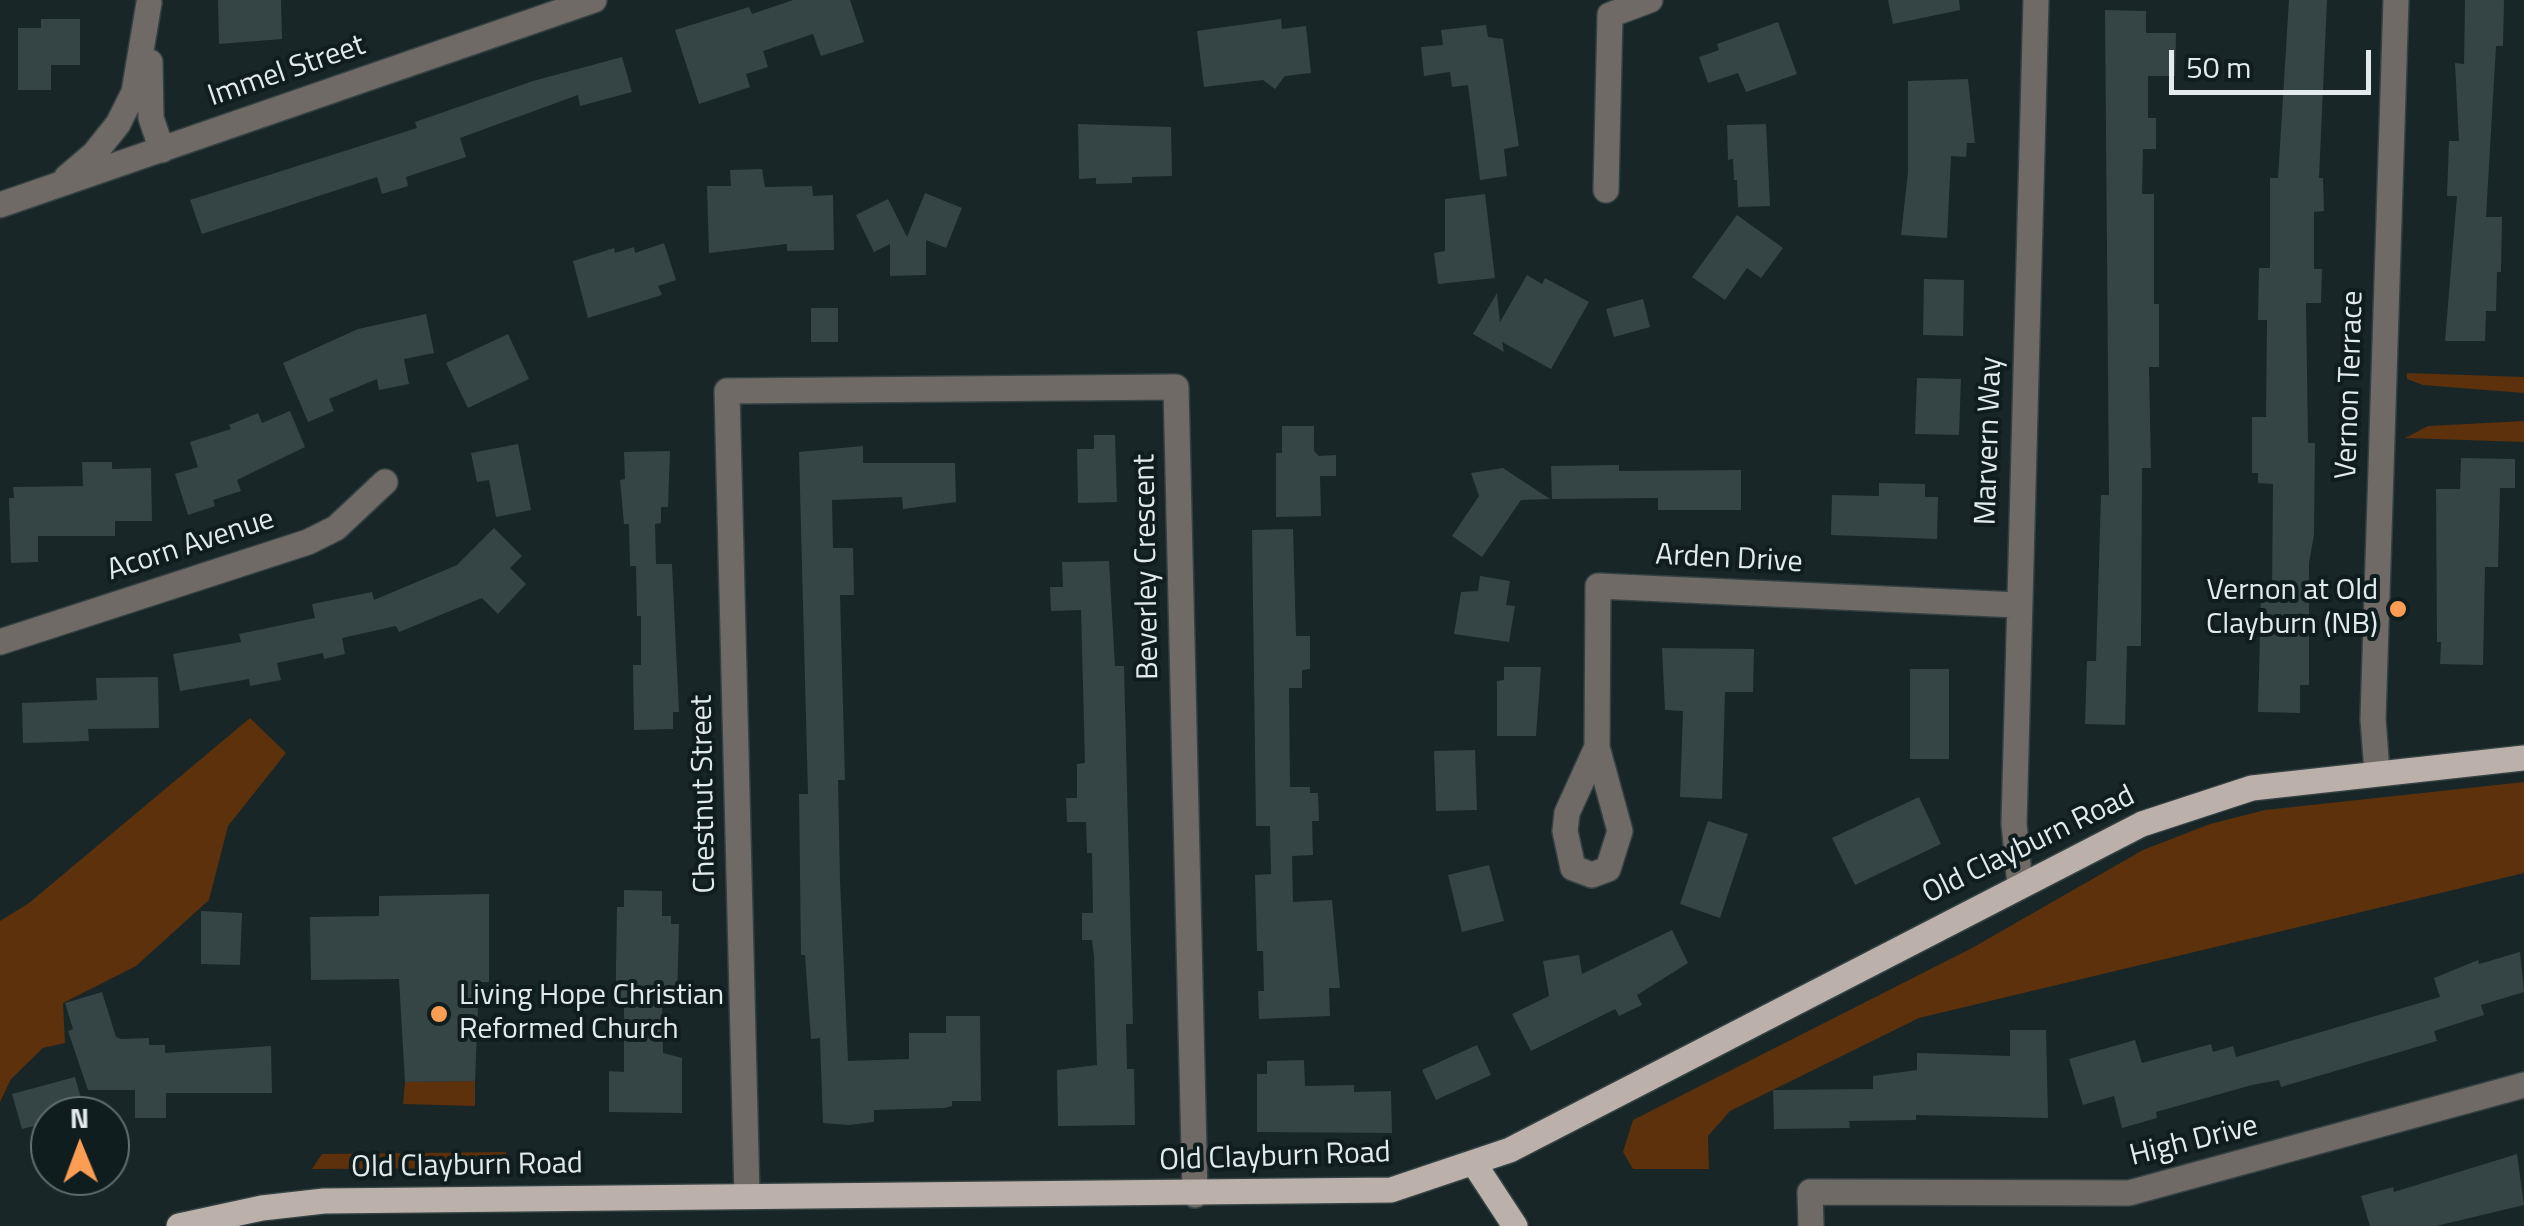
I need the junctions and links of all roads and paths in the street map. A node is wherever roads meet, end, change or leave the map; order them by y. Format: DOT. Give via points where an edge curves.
graph roads {
  1 [pos="594,0"];
  2 [pos="1650,0"];
  3 [pos="2036,0"];
  4 [pos="2396,0"];
  5 [pos="149,1"];
  6 [pos="162,150"];
  7 [pos="58,185"];
  8 [pos="1606,190"];
  9 [pos="0,205"];
  10 [pos="727,391"];
  11 [pos="385,482"];
  12 [pos="2018,605"];
  13 [pos="0,642"];
  14 [pos="1596,747"];
  15 [pos="2524,758"];
  16 [pos="2376,772"];
  17 [pos="2020,884"];
  18 [pos="2524,1086"];
  19 [pos="1475,1166"];
  20 [pos="1195,1195"];
  21 [pos="746,1196"];
  22 [pos="179,1226"];
  23 [pos="1515,1226"];
  24 [pos="1810,1226"];
  1 -- 6 [label="street, Immel Street"];
  2 -- 8 [label="street" via="1610,15"];
  3 -- 12 [label="street, Marvern Way"];
  4 -- 16 [label="street, Vernon Terrace" via="2372,719"];
  5 -- 6 [label="street" via="151,118"];
  5 -- 7 [label="street" via="134,92 94,154"];
  6 -- 7 [label="street, Immel Street"];
  7 -- 9 [label="street, Immel Street"];
  10 -- 20 [label="street, Beverley Crescent" via="1176,387"];
  10 -- 21 [label="street, Chestnut Street"];
  11 -- 13 [label="street, Acorn Avenue" via="336,528 308,542"];
  12 -- 14 [label="street, Arden Drive" via="1598,586"];
  12 -- 17 [label="street, Marvern Way" via="2014,824"];
  15 -- 16 [label="main road, Old Clayburn Road"];
  16 -- 17 [label="main road, Old Clayburn Road" via="2252,788 2196,804"];
  17 -- 19 [label="main road, Old Clayburn Road"];
  18 -- 24 [label="street, High Drive" via="2128,1193 1810,1192"];
  19 -- 20 [label="main road, Old Clayburn Road" via="1391,1190"];
  19 -- 23 [label="main road"];
  20 -- 21 [label="main road, Old Clayburn Road"];
  21 -- 22 [label="main road, Old Clayburn Road" via="324,1201"];
}
